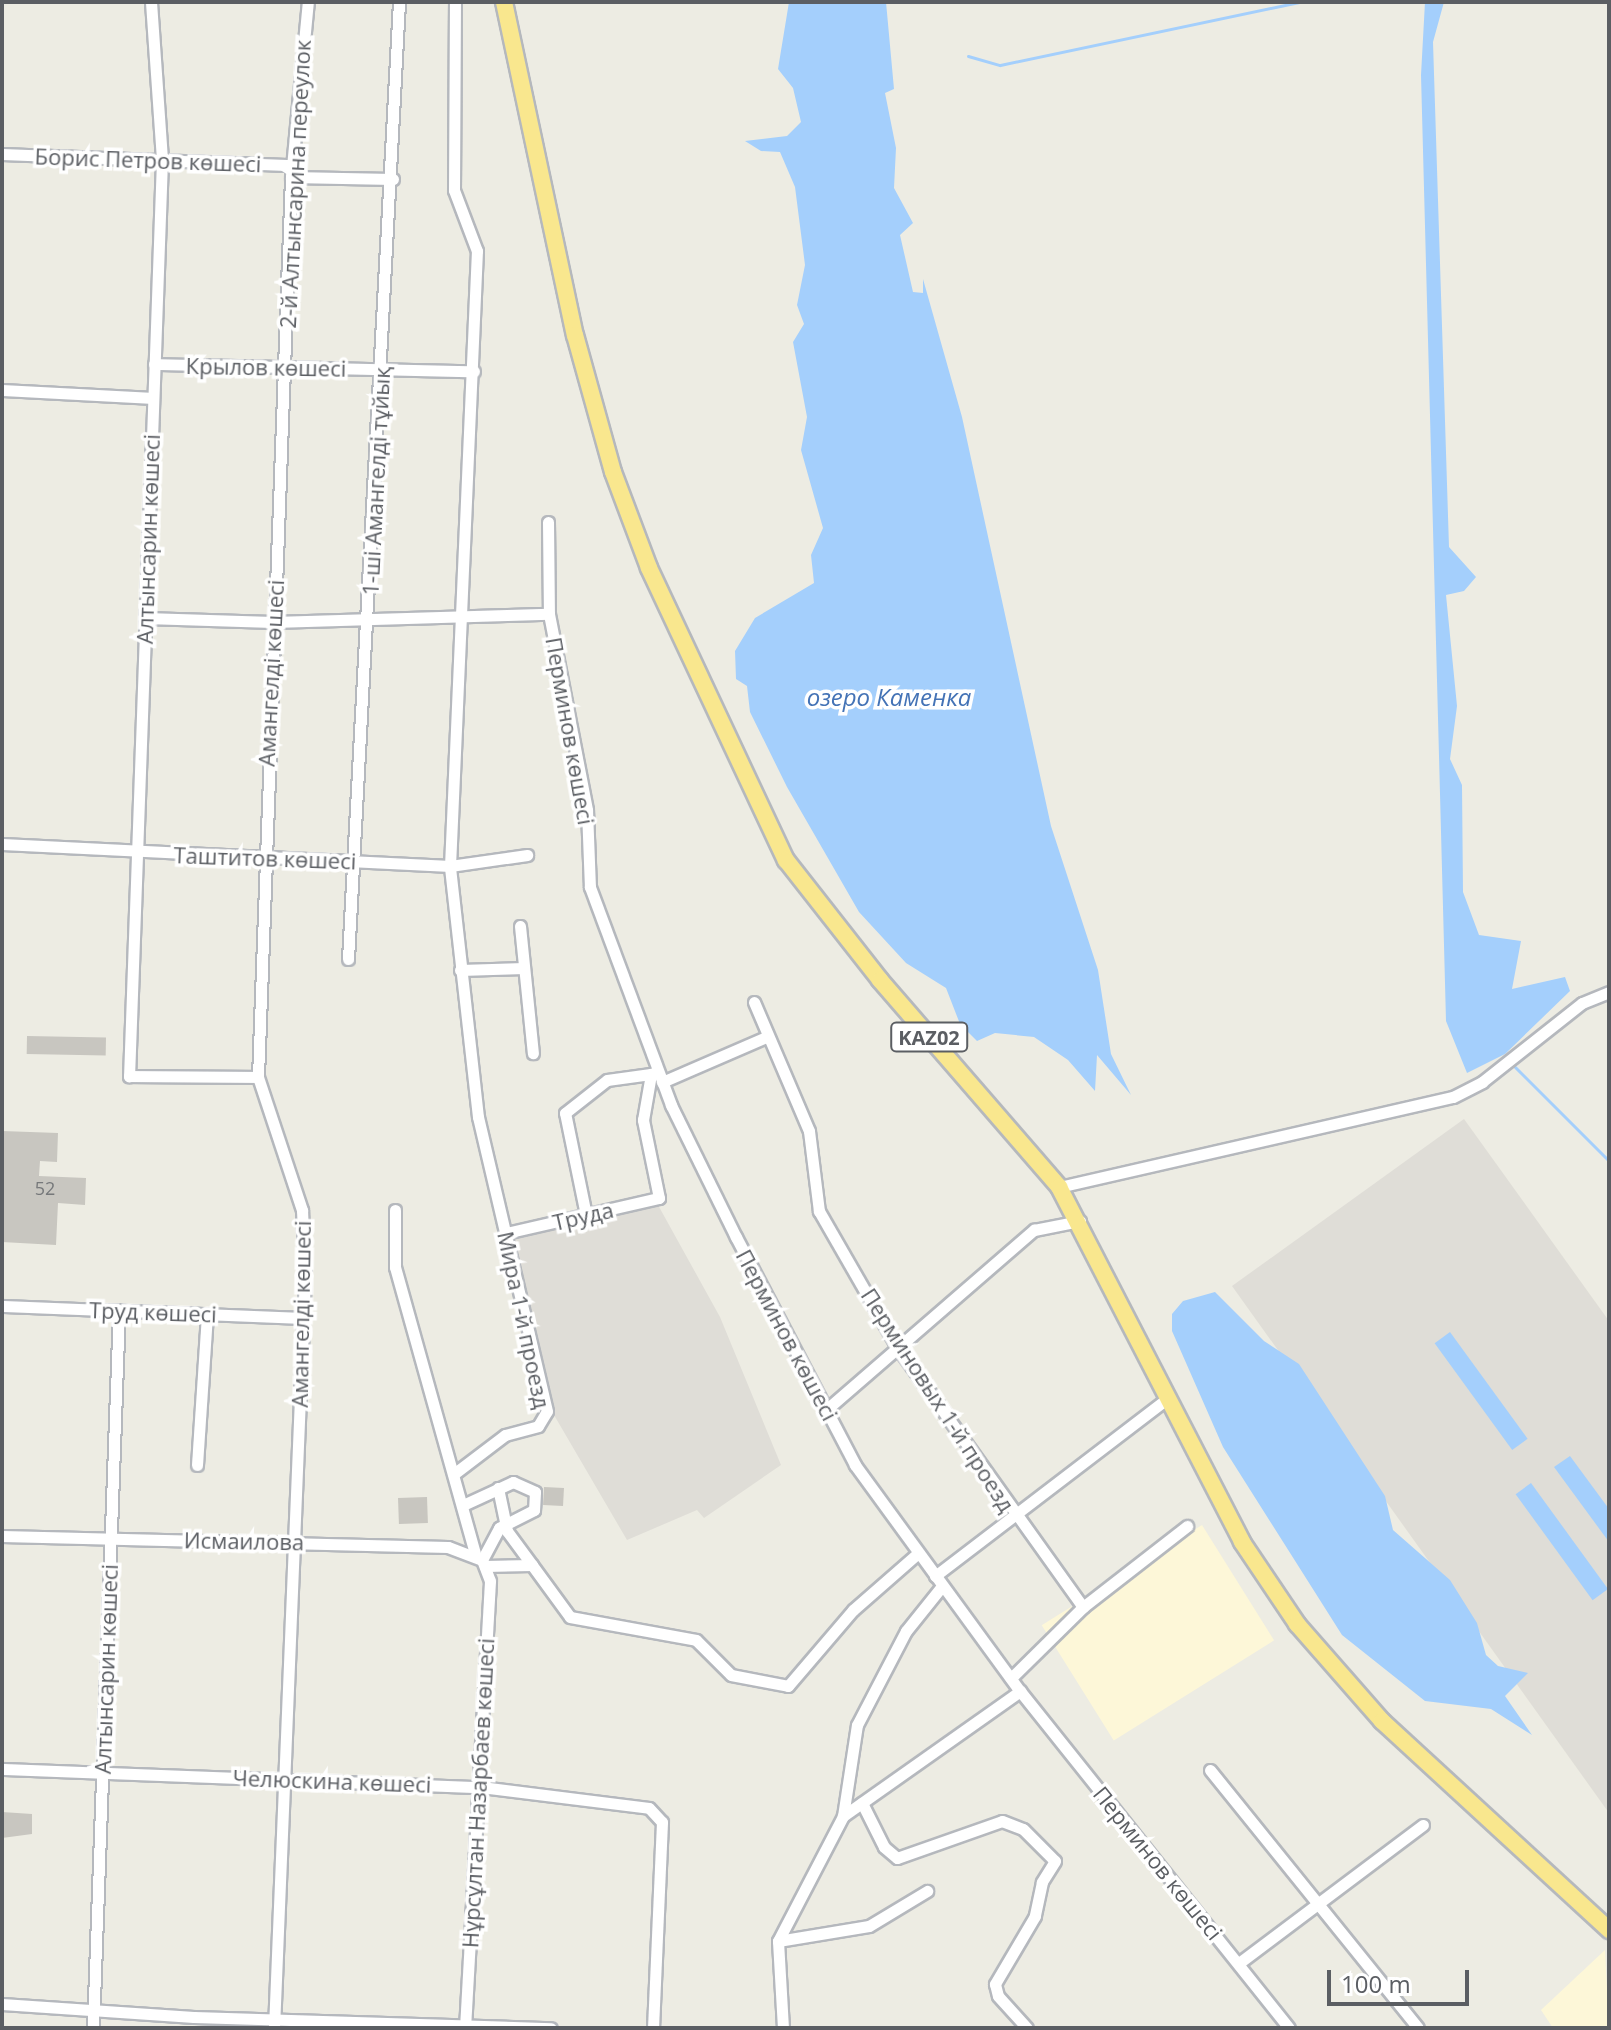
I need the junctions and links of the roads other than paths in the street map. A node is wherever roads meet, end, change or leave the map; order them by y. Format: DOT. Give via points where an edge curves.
graph roads {
  1 [pos="151,2"];
  2 [pos="308,2"];
  3 [pos="399,2"];
  4 [pos="455,2"];
  5 [pos="504,2"];
  6 [pos="2,154"];
  7 [pos="162,160"];
  8 [pos="292,171"];
  9 [pos="393,179"];
  10 [pos="154,364"];
  11 [pos="285,367"];
  12 [pos="383,369"];
  13 [pos="474,371"];
  14 [pos="2,390"];
  15 [pos="153,398"];
  16 [pos="548,522"];
  17 [pos="549,614"];
  18 [pos="462,617"];
  19 [pos="145,618"];
  20 [pos="368,620"];
  21 [pos="273,622"];
  22 [pos="2,844"];
  23 [pos="136,852"];
  24 [pos="527,855"];
  25 [pos="262,857"];
  26 [pos="353,862"];
  27 [pos="450,866"];
  28 [pos="520,926"];
  29 [pos="348,959"];
  30 [pos="524,968"];
  31 [pos="460,970"];
  32 [pos="1609,992"];
  33 [pos="754,1002"];
  34 [pos="766,1037"];
  35 [pos="533,1053"];
  36 [pos="657,1076"];
  37 [pos="258,1077"];
  38 [pos="1059,1187"];
  39 [pos="395,1210"];
  40 [pos="586,1215"];
  41 [pos="1080,1221"];
  42 [pos="506,1233"];
  43 [pos="2,1306"];
  44 [pos="119,1310"];
  45 [pos="207,1314"];
  46 [pos="304,1318"];
  47 [pos="896,1345"];
  48 [pos="1168,1398"];
  49 [pos="827,1409"];
  50 [pos="197,1465"];
  51 [pos="455,1473"];
  52 [pos="498,1488"];
  53 [pos="463,1505"];
  54 [pos="1013,1516"];
  55 [pos="504,1523"];
  56 [pos="1187,1526"];
  57 [pos="2,1536"];
  58 [pos="110,1538"];
  59 [pos="295,1542"];
  60 [pos="918,1553"];
  61 [pos="481,1560"];
  62 [pos="532,1565"];
  63 [pos="938,1581"];
  64 [pos="1083,1607"];
  65 [pos="1011,1678"];
  66 [pos="1020,1691"];
  67 [pos="2,1769"];
  68 [pos="1210,1770"];
  69 [pos="102,1772"];
  70 [pos="285,1780"];
  71 [pos="481,1787"];
  72 [pos="862,1803"];
  73 [pos="843,1816"];
  74 [pos="1423,1825"];
  75 [pos="927,1891"];
  76 [pos="1320,1902"];
  77 [pos="1609,1930"];
  78 [pos="778,1941"];
  79 [pos="1239,1963"];
  80 [pos="2,2004"];
  81 [pos="93,2007"];
  82 [pos="274,2024"];
  83 [pos="465,2026"];
  84 [pos="93,2028"];
  85 [pos="551,2028"];
  86 [pos="653,2028"];
  87 [pos="783,2028"];
  88 [pos="1027,2028"];
  89 [pos="1289,2028"];
  90 [pos="1418,2028"];
  1 -- 7 [label="street, Алтынсарин көшесі"];
  2 -- 8 [label="street, 2-й Алтынсарина переулок"];
  3 -- 9 [label="street, 1-ші Амангелді тұйық"];
  4 -- 13 [label="street" via="451,141 457,210 477,251"];
  5 -- 38 [label="highway, KAZ02" via="575,335 613,472 721,725 806,890"];
  6 -- 7 [label="street, Борис Петров көшесі"];
  7 -- 8 [label="street, Борис Петров көшесі"];
  7 -- 10 [label="street, Алтынсарин көшесі"];
  8 -- 9 [label="street, Борис Петров көшесі"];
  8 -- 11 [label="street, 2-й Алтынсарина переулок"];
  9 -- 12 [label="street, 1-ші Амангелді тұйық"];
  10 -- 11 [label="street, Крылов көшесі"];
  10 -- 15 [label="street, Алтынсарин көшесі"];
  11 -- 12 [label="street, Крылов көшесі"];
  11 -- 21 [label="street, Амангелді көшесі"];
  12 -- 13 [label="street, Крылов көшесі"];
  12 -- 20 [label="street, 1-ші Амангелді тұйық"];
  13 -- 18 [label="street"];
  14 -- 15 [label="street"];
  15 -- 19 [label="street, Алтынсарин көшесі"];
  16 -- 17 [label="street, Перминов көшесі"];
  17 -- 18 [label="street"];
  17 -- 36 [label="street, Перминов көшесі" via="588,820 590,887"];
  18 -- 20 [label="street"];
  18 -- 27 [label="street"];
  19 -- 21 [label="street"];
  19 -- 23 [label="street, Алтынсарин көшесі"];
  20 -- 21 [label="street"];
  20 -- 26 [label="street, 1-ші Амангелді тұйық"];
  21 -- 25 [label="street, Амангелді көшесі"];
  22 -- 23 [label="street, Таштитов көшесі"];
  23 -- 25 [label="street, Таштитов көшесі"];
  23 -- 37 [label="street, Алтынсарин көшесі" via="129,1076"];
  24 -- 27 [label="street, Таштитов көшесі"];
  25 -- 26 [label="street, Таштитов көшесі"];
  25 -- 37 [label="street, Амангелді көшесі"];
  26 -- 27 [label="street, Таштитов көшесі"];
  26 -- 29 [label="street, 1-ші Амангелді тұйық"];
  27 -- 31 [label="street"];
  28 -- 30 [label="street"];
  30 -- 31 [label="street"];
  30 -- 35 [label="street"];
  31 -- 42 [label="street, Мира 1-й проезд" via="478,1117"];
  32 -- 38 [label="street" via="1582,1003 1482,1082 1453,1097"];
  33 -- 34 [label="street, Перминовых 1-й проезд"];
  34 -- 36 [label="street"];
  34 -- 47 [label="street, Перминовых 1-й проезд" via="809,1131 816,1203"];
  36 -- 40 [label="street, Труда" via="643,1124 659,1198"];
  36 -- 40 [label="street" via="607,1080 565,1113"];
  36 -- 49 [label="street, Перминов көшесі"];
  37 -- 46 [label="street, Амангелді көшесі" via="302,1210"];
  38 -- 41 [label="highway, KAZ02"];
  39 -- 51 [label="street, Нұрсұлтан Назарбаев көшесі" via="398,1281"];
  40 -- 42 [label="street, Труда"];
  41 -- 47 [label="street" via="1034,1230 969,1281 930,1324"];
  41 -- 48 [label="highway, KAZ02"];
  42 -- 51 [label="street, Мира 1-й проезд" via="547,1415 535,1428 505,1435"];
  43 -- 44 [label="street, Труд көшесі"];
  44 -- 45 [label="street, Труд көшесі"];
  44 -- 58 [label="street, Алтынсарин көшесі"];
  45 -- 46 [label="street, Труд көшесі"];
  45 -- 50 [label="street"];
  46 -- 59 [label="street, Амангелді көшесі"];
  47 -- 49 [label="street"];
  47 -- 54 [label="street, Перминовых 1-й проезд"];
  48 -- 54 [label="street"];
  48 -- 77 [label="highway, KAZ02" via="1253,1560 1338,1675"];
  49 -- 60 [label="street, Перминов көшесі" via="855,1465"];
  51 -- 53 [label="street, Нұрсұлтан Назарбаев көшесі"];
  52 -- 53 [label="street"];
  52 -- 55 [label="street"];
  52 -- 55 [label="street" via="525,1483 537,1499 529,1515"];
  53 -- 61 [label="street, Нұрсұлтан Назарбаев көшесі"];
  54 -- 63 [label="street"];
  54 -- 64 [label="street, Перминовых 1-й проезд"];
  55 -- 61 [label="street"];
  55 -- 62 [label="street"];
  56 -- 64 [label="street"];
  57 -- 58 [label="street, Исмаилова"];
  58 -- 59 [label="street, Исмаилова"];
  58 -- 69 [label="street, Алтынсарин көшесі"];
  59 -- 61 [label="street, Исмаилова" via="448,1547"];
  59 -- 70 [label="street, Амангелді көшесі"];
  60 -- 62 [label="street" via="853,1610 791,1685 731,1675 696,1640 570,1617"];
  60 -- 63 [label="street, Перминов көшесі"];
  61 -- 62 [label="street, Исмаилова"];
  61 -- 71 [label="street, Нұрсұлтан Назарбаев көшесі" via="490,1581"];
  63 -- 65 [label="street, Перминов көшесі"];
  63 -- 73 [label="street" via="858,1722"];
  64 -- 65 [label="street"];
  65 -- 66 [label="street, Перминов көшесі"];
  66 -- 72 [label="street"];
  66 -- 79 [label="street, Перминов көшесі"];
  67 -- 69 [label="street, Челюскина көшесі"];
  68 -- 76 [label="street"];
  69 -- 70 [label="street, Челюскина көшесі"];
  69 -- 81 [label="street, Алтынсарин көшесі"];
  70 -- 71 [label="street, Челюскина көшесі"];
  70 -- 82 [label="street, Амангелді көшесі"];
  71 -- 83 [label="street, Нұрсұлтан Назарбаев көшесі"];
  71 -- 86 [label="street, Челюскина көшесі" via="649,1808 659,1815"];
  72 -- 73 [label="street"];
  72 -- 88 [label="street" via="884,1847 897,1858 1002,1821 1023,1829 1055,1861 1042,1882 1035,1916 995,1984 998,1996"];
  73 -- 78 [label="street"];
  74 -- 76 [label="street"];
  75 -- 78 [label="street" via="869,1926"];
  76 -- 79 [label="street"];
  76 -- 90 [label="street"];
  78 -- 87 [label="street"];
  79 -- 89 [label="street, Перминов көшесі"];
  80 -- 81 [label="street"];
  81 -- 82 [label="street"];
  81 -- 84 [label="street, Алтынсарин көшесі"];
  82 -- 83 [label="street"];
  83 -- 85 [label="street"];
}
